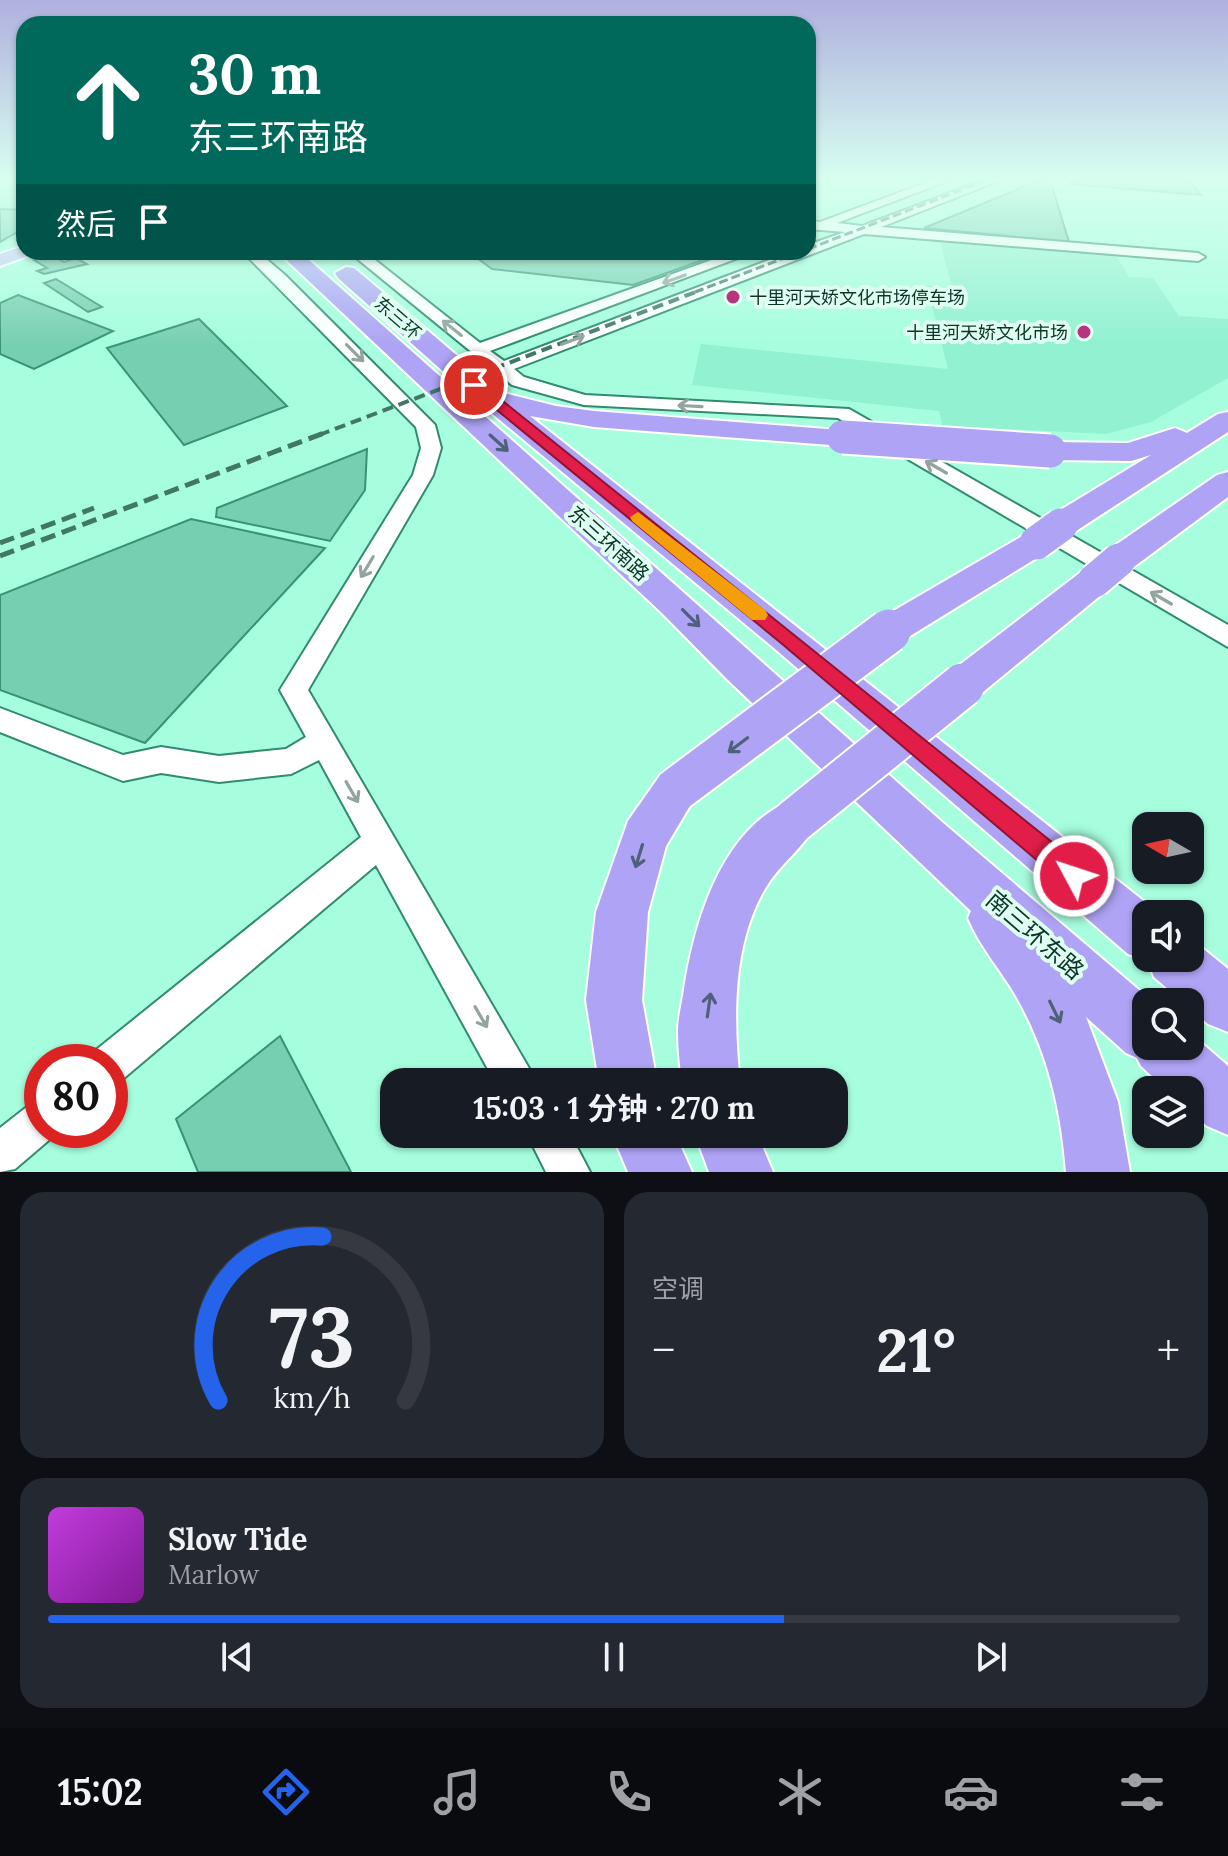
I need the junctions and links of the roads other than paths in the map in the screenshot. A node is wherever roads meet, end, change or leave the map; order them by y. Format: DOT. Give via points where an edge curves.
graph roads {
  1 [pos="847,235"];
  2 [pos="930,235"];
  3 [pos="816,247"];
  4 [pos="1198,257"];
  5 [pos="259,260"];
  6 [pos="299,260"];
  7 [pos="363,260"];
  8 [pos="366,260"];
  9 [pos="725,260"];
  10 [pos="782,260"];
  11 [pos="332,261"];
  12 [pos="280,278"];
  13 [pos="393,329"];
  14 [pos="479,349"];
  15 [pos="487,377"];
  16 [pos="1228,417"];
  17 [pos="1228,482"];
  18 [pos="1228,637"];
  19 [pos="0,720"];
  20 [pos="324,742"];
  21 [pos="925,838"];
  22 [pos="380,842"];
  23 [pos="1132,924"];
  24 [pos="1190,972"];
  25 [pos="1228,1004"];
  26 [pos="1132,1021"];
  27 [pos="128,1049"];
  28 [pos="1177,1060"];
  29 [pos="509,1068"];
  30 [pos="626,1068"];
  31 [pos="710,1068"];
  32 [pos="1228,1105"];
  33 [pos="24,1135"];
  34 [pos="555,1148"];
  35 [pos="649,1148"];
  36 [pos="732,1148"];
  37 [pos="0,1154"];
  38 [pos="569,1172"];
  39 [pos="660,1172"];
  40 [pos="741,1172"];
  41 [pos="1098,1172"];
  1 -- 3 [label="street"];
  2 -- 4 [label="street"];
  5 -- 12 [label="street"];
  6 -- 13 [label="highway, 东三环南路"];
  7 -- 13 [label="highway"];
  14 -- 8 [label="street, one-way"];
  9 -- 14 [label="street, one-way"];
  15 -- 10 [label="street, one-way"];
  11 -- 13 [label="highway, 东三环"];
  12 -- 13 [label="highway"];
  12 -- 20 [label="street, one-way" via="425,425 431,448 423,475 294,690"];
  13 -- 15 [label="highway, 东三环"];
  13 -- 21 [label="highway, 东三环南路, one-way" via="752,679"];
  14 -- 15 [label="street"];
  15 -- 16 [label="highway, bridge" via="518,405 553,414 1050,451 1131,452"];
  18 -- 15 [label="street, one-way" via="842,413 584,400"];
  15 -- 23 [label="highway, 东三环南路"];
  16 -- 30 [label="highway, one-way, bridge" via="889,631 677,789 645,837 622,912 614,1000"];
  31 -- 17 [label="highway, one-way, bridge" via="706,1030 721,932 735,890 756,859 794,821 1106,570"];
  19 -- 20 [label="street" via="123,768 161,760 219,769 291,761"];
  20 -- 22 [label="street, one-way"];
  21 -- 26 [label="highway, 南三环东路"];
  21 -- 41 [label="highway, one-way" via="1040,982 1071,1046 1095,1129"];
  22 -- 27 [label="street"];
  22 -- 29 [label="street, one-way"];
  24 -- 25 [label="highway"];
  28 -- 32 [label="highway"];
  33 -- 37 [label="street"];
  34 -- 38 [label="street"];
  35 -- 39 [label="highway"];
  36 -- 40 [label="highway"];
}
